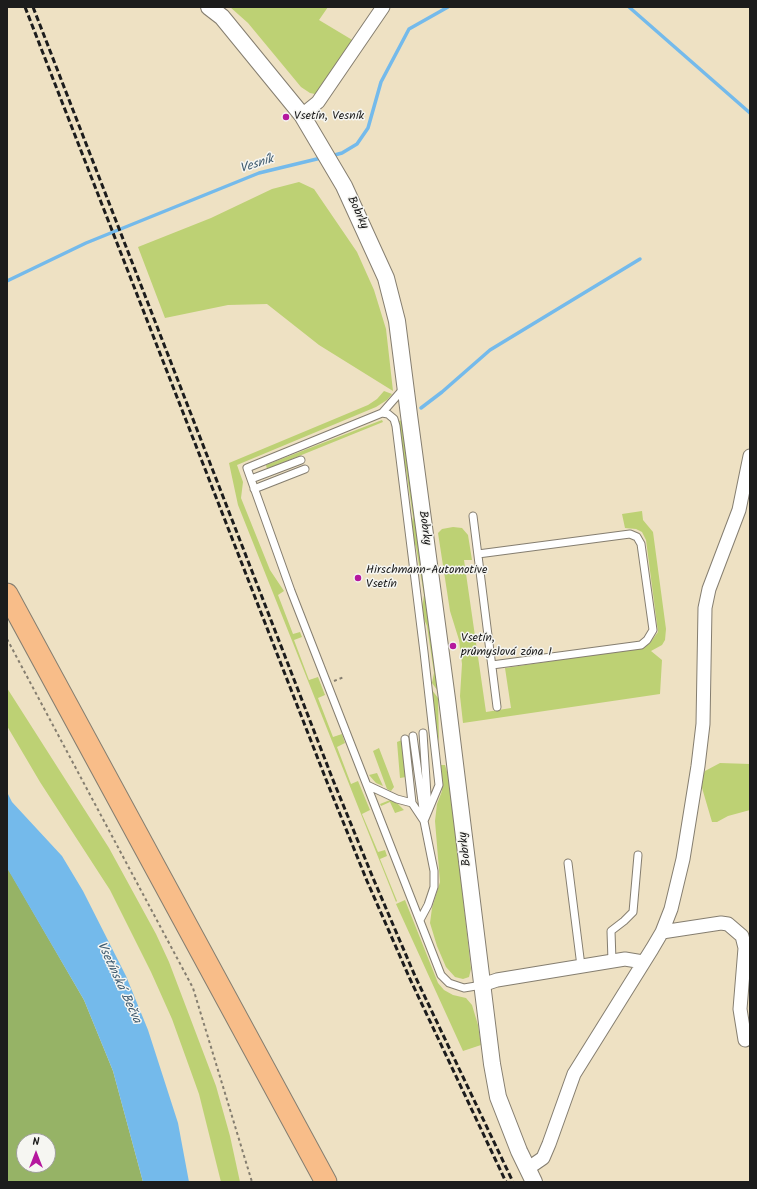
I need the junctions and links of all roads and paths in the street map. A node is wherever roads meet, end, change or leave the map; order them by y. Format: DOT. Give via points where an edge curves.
graph roads {
  1 [pos="210,7"];
  2 [pos="383,7"];
  3 [pos="302,115"];
  4 [pos="406,386"];
  5 [pos="382,413"];
  6 [pos="750,456"];
  7 [pos="301,460"];
  8 [pos="305,469"];
  9 [pos="251,479"];
  10 [pos="254,489"];
  11 [pos="473,516"];
  12 [pos="478,554"];
  13 [pos="7,594"];
  14 [pos="7,639"];
  15 [pos="492,665"];
  16 [pos="497,707"];
  17 [pos="423,733"];
  18 [pos="413,736"];
  19 [pos="405,739"];
  20 [pos="368,786"];
  21 [pos="412,803"];
  22 [pos="424,821"];
  23 [pos="638,854"];
  24 [pos="568,864"];
  25 [pos="420,920"];
  26 [pos="662,932"];
  27 [pos="612,961"];
  28 [pos="643,962"];
  29 [pos="582,966"];
  30 [pos="482,985"];
  31 [pos="745,1040"];
  32 [pos="531,1175"];
  33 [pos="252,1182"];
  34 [pos="326,1182"];
  1 -- 3 [label="street, Bobrky" via="222,17"];
  2 -- 3 [label="street" via="318,102"];
  3 -- 4 [label="street, Bobrky" via="344,186 386,278 396,321"];
  4 -- 5 [label="lane"];
  4 -- 30 [label="street, Bobrky"];
  5 -- 9 [label="lane" via="247,468"];
  5 -- 22 [label="lane" via="394,419 396,426 439,785"];
  6 -- 26 [label="street, Bobrky" via="739,510 709,589 706,608 703,724 698,766 678,883"];
  7 -- 9 [label="lane"];
  8 -- 10 [label="lane"];
  9 -- 10 [label="lane"];
  10 -- 20 [label="lane"];
  11 -- 12 [label="lane"];
  12 -- 15 [label="lane"];
  12 -- 15 [label="lane" via="630,534 637,537 641,544 653,630 641,645"];
  13 -- 34 [label="main road"];
  14 -- 33 [label="path" via="193,988"];
  15 -- 16 [label="lane"];
  17 -- 22 [label="lane" via="427,795"];
  18 -- 22 [label="lane"];
  19 -- 21 [label="lane"];
  20 -- 21 [label="lane"];
  20 -- 25 [label="lane"];
  21 -- 22 [label="lane"];
  22 -- 25 [label="lane" via="434,871 434,887"];
  23 -- 27 [label="lane" via="633,912 611,930"];
  24 -- 29 [label="lane"];
  25 -- 30 [label="lane" via="441,975 449,983 464,988"];
  26 -- 28 [label="street, Bobrky"];
  26 -- 31 [label="street" via="721,923 728,924 742,936 745,948 740,1009"];
  27 -- 28 [label="street" via="625,959"];
  27 -- 29 [label="street"];
  28 -- 32 [label="street, Bobrky" via="574,1074 543,1158"];
  29 -- 30 [label="street" via="497,980"];
  30 -- 32 [label="street, Bobrky" via="498,1097"];
}
